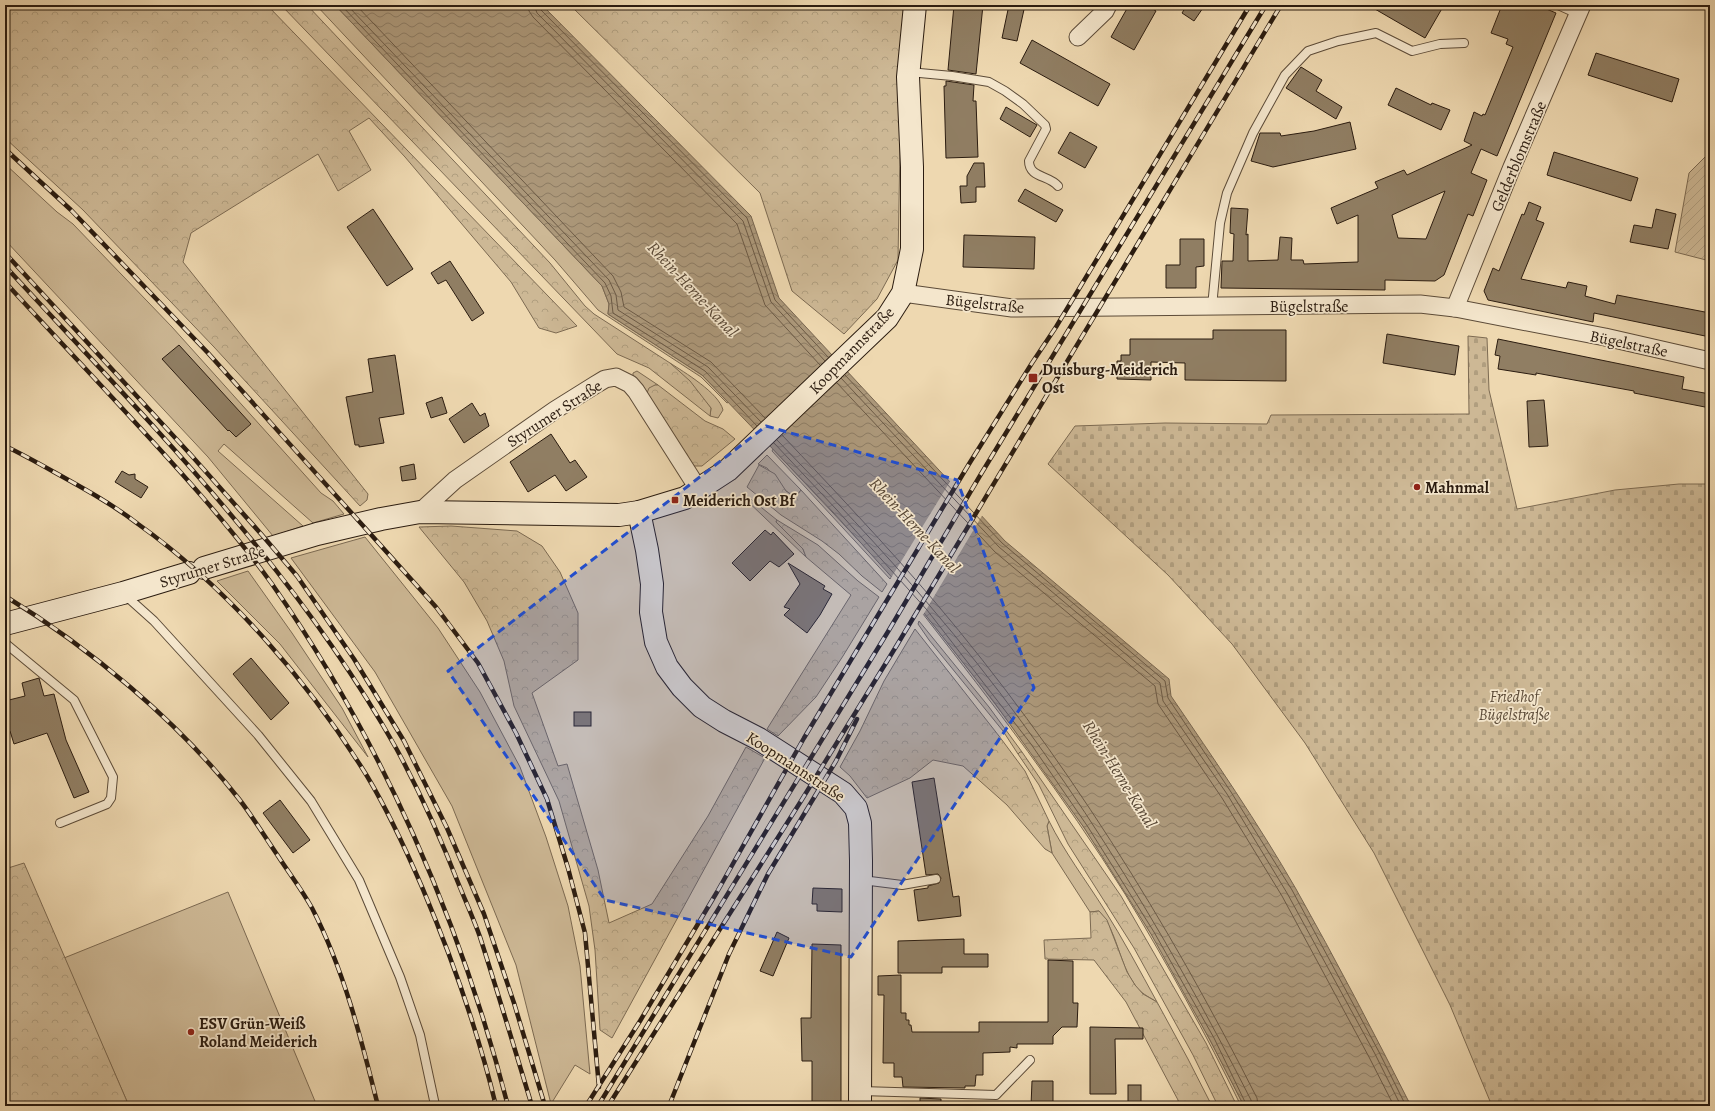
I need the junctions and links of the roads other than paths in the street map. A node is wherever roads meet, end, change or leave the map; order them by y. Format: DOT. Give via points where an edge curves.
graph roads {
  1 [pos="915,5"];
  2 [pos="1108,5"];
  3 [pos="1558,5"];
  4 [pos="1580,9"];
  5 [pos="1078,37"];
  6 [pos="1464,43"];
  7 [pos="909,72"];
  8 [pos="1058,186"];
  9 [pos="903,293"];
  10 [pos="1212,307"];
  11 [pos="1455,308"];
  12 [pos="1710,360"];
  13 [pos="699,490"];
  14 [pos="420,512"];
  15 [pos="629,513"];
  16 [pos="123,593"];
  17 [pos="5,624"];
  18 [pos="5,643"];
  19 [pos="60,823"];
  20 [pos="936,879"];
  21 [pos="861,880"];
  22 [pos="1030,1060"];
  23 [pos="860,1098"];
  24 [pos="435,1105"];
  1 -- 7 [label="street, Koopmannstraße"];
  2 -- 5 [label="street"];
  3 -- 4 [label="lane"];
  4 -- 11 [label="street, Gelderblomstraße"];
  6 -- 10 [label="lane" via="1440,44 1412,51 1376,33 1308,51 1285,75 1254,133 1227,193 1220,223"];
  7 -- 8 [label="lane" via="984,80 1014,97 1031,111 1046,129 1029,161 1029,167 1034,173 1052,180"];
  7 -- 9 [label="street, Koopmannstraße" via="912,249"];
  9 -- 10 [label="street, Bügelstraße" via="1012,308"];
  9 -- 13 [label="street, Koopmannstraße" via="887,318 728,470"];
  10 -- 11 [label="street, Bügelstraße" via="1420,304"];
  11 -- 12 [label="street, Bügelstraße"];
  13 -- 14 [label="street, Styrumer Straße" via="636,391 630,384 616,377 600,382 555,410 455,480"];
  13 -- 15 [label="street, Koopmannstraße" via="685,498"];
  14 -- 15 [label="street, Styrumer Straße"];
  14 -- 16 [label="street, Styrumer Straße" via="317,534"];
  15 -- 21 [label="street, Koopmannstraße" via="647,550 652,584 651,612 656,642 667,667 702,707 759,739 844,793 856,808 860,823"];
  16 -- 17 [label="street, Styrumer Straße"];
  16 -- 24 [label="lane" via="154,621 258,735 311,801 335,840 359,880 400,977 420,1035"];
  18 -- 19 [label="lane" via="74,700 112,777 111,798 107,804"];
  20 -- 21 [label="lane" via="902,885"];
  21 -- 23 [label="street, Koopmannstraße"];
  22 -- 23 [label="lane" via="996,1095"];
}
